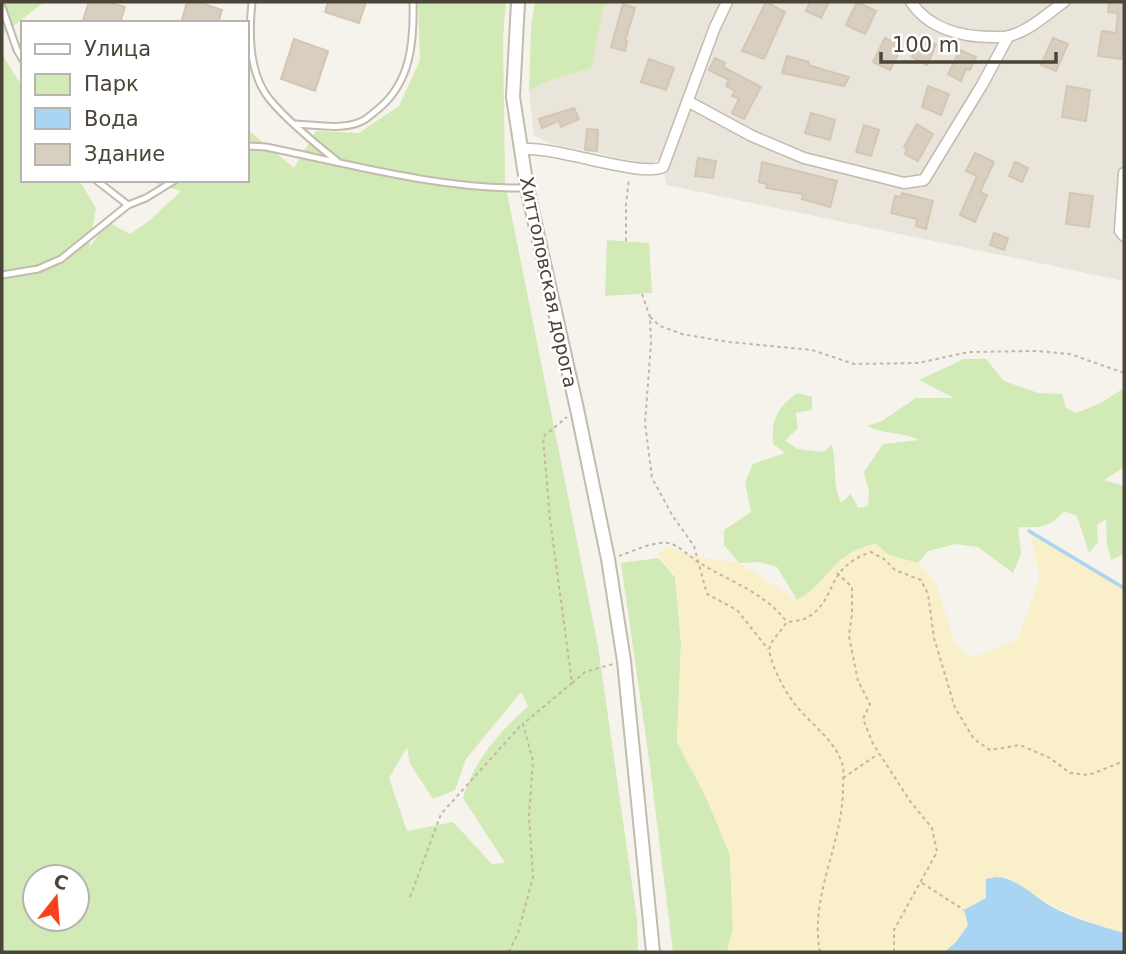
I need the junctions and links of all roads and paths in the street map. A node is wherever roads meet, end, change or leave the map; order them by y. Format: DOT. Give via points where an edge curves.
graph roads {
  1 [pos="252,2"];
  2 [pos="413,2"];
  3 [pos="518,2"];
  4 [pos="727,2"];
  5 [pos="911,2"];
  6 [pos="1064,2"];
  7 [pos="2,7"];
  8 [pos="1008,37"];
  9 [pos="21,57"];
  10 [pos="689,102"];
  11 [pos="296,124"];
  12 [pos="248,146"];
  13 [pos="522,149"];
  14 [pos="339,162"];
  15 [pos="631,168"];
  16 [pos="1124,173"];
  17 [pos="99,182"];
  18 [pos="172,182"];
  19 [pos="527,188"];
  20 [pos="128,205"];
  21 [pos="1124,236"];
  22 [pos="626,241"];
  23 [pos="2,275"];
  24 [pos="642,294"];
  25 [pos="649,317"];
  26 [pos="1124,373"];
  27 [pos="577,409"];
  28 [pos="608,559"];
  29 [pos="698,562"];
  30 [pos="838,573"];
  31 [pos="787,622"];
  32 [pos="769,650"];
  33 [pos="624,661"];
  34 [pos="572,683"];
  35 [pos="523,723"];
  36 [pos="879,753"];
  37 [pos="1124,761"];
  38 [pos="843,778"];
  39 [pos="921,883"];
  40 [pos="410,897"];
  41 [pos="964,910"];
  42 [pos="509,952"];
  43 [pos="653,952"];
  44 [pos="820,952"];
  45 [pos="894,952"];
  1 -- 11 [label="lane" via="252,58 265,92"];
  2 -- 11 [label="lane" via="410,60 391,99 355,124"];
  3 -- 13 [label="street, Хиттоловская дорога" via="513,97"];
  4 -- 10 [label="street"];
  5 -- 8 [label="street" via="943,29 970,37"];
  6 -- 8 [label="street"];
  7 -- 9 [label="lane"];
  8 -- 10 [label="street" via="924,180 904,183 804,158"];
  10 -- 15 [label="street" via="663,167"];
  11 -- 14 [label="lane"];
  12 -- 14 [label="lane"];
  13 -- 15 [label="street" via="583,156"];
  13 -- 19 [label="street, Хиттоловская дорога"];
  14 -- 19 [label="lane" via="439,181"];
  15 -- 22 [label="path"];
  16 -- 21 [label="street" via="1120,221"];
  17 -- 20 [label="lane"];
  18 -- 20 [label="lane"];
  19 -- 27 [label="street, Хиттоловская дорога"];
  20 -- 23 [label="lane" via="61,259 38,269"];
  24 -- 25 [label="path"];
  25 -- 26 [label="path" via="682,334 812,350 854,364 918,363 968,352 1037,351 1070,354"];
  25 -- 29 [label="path" via="645,423 652,478 694,546"];
  27 -- 28 [label="street, Хиттоловская дорога"];
  27 -- 34 [label="path" via="543,437"];
  28 -- 29 [label="path" via="672,544"];
  28 -- 33 [label="street, Хиттоловская дорога"];
  29 -- 31 [label="path" via="760,595"];
  29 -- 32 [label="path" via="707,594 737,610"];
  30 -- 31 [label="path" via="823,604 807,619"];
  30 -- 36 [label="path" via="852,587 849,636 858,681 870,704 863,719"];
  30 -- 37 [label="path" via="848,562 871,552 895,570 921,580 955,708 974,739 990,750 1020,745 1070,773 1089,775"];
  31 -- 32 [label="path"];
  32 -- 38 [label="path" via="793,702 831,745 843,766"];
  33 -- 34 [label="path" via="585,672"];
  33 -- 43 [label="street, Хиттоловская дорога"];
  34 -- 35 [label="path"];
  35 -- 40 [label="path" via="441,814"];
  35 -- 42 [label="path" via="533,761 529,816 533,877"];
  36 -- 38 [label="path"];
  36 -- 39 [label="path" via="909,802 932,828 937,852"];
  38 -- 44 [label="path" via="836,844 819,904"];
  39 -- 41 [label="path"];
  39 -- 45 [label="path" via="894,930"];
}
